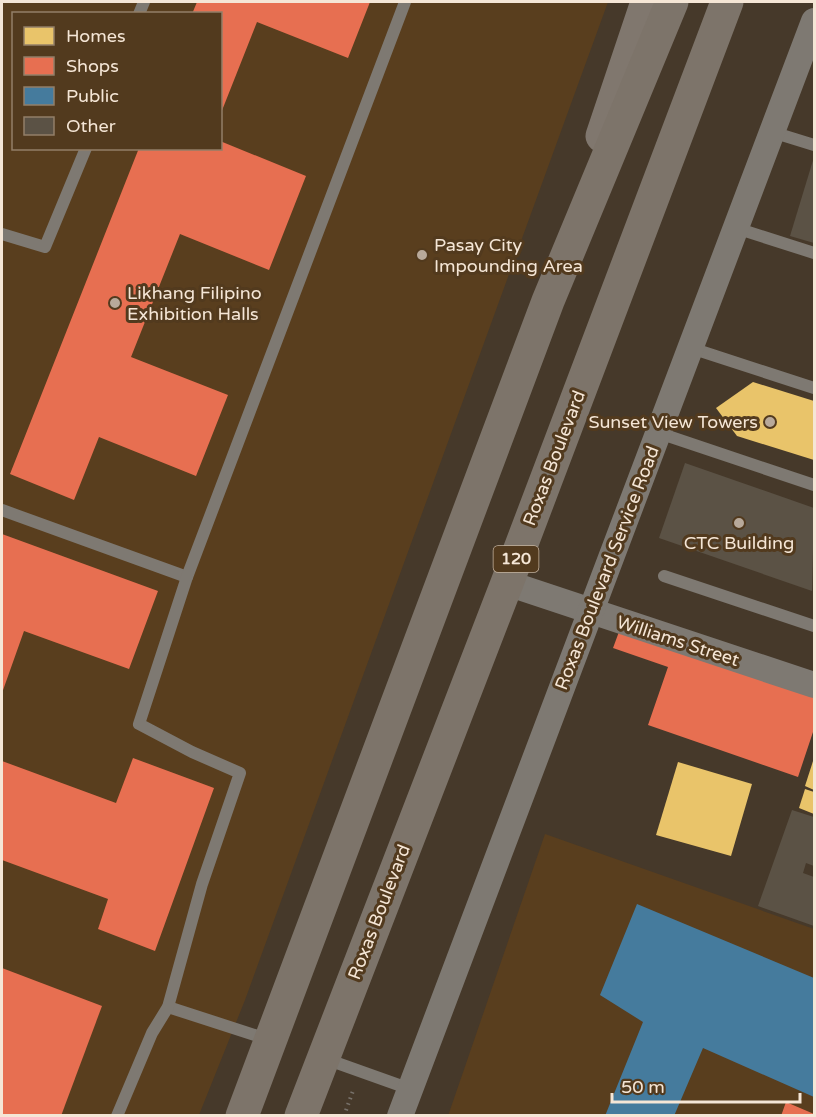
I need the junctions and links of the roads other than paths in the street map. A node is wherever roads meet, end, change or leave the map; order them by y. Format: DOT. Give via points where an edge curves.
graph roads {
  1 [pos="405,2"];
  2 [pos="646,2"];
  3 [pos="672,2"];
  4 [pos="727,2"];
  5 [pos="814,21"];
  6 [pos="772,132"];
  7 [pos="814,145"];
  8 [pos="85,150"];
  9 [pos="736,228"];
  10 [pos="2,234"];
  11 [pos="814,253"];
  12 [pos="548,301"];
  13 [pos="691,348"];
  14 [pos="814,388"];
  15 [pos="659,433"];
  16 [pos="814,485"];
  17 [pos="2,510"];
  18 [pos="664,576"];
  19 [pos="187,578"];
  20 [pos="507,583"];
  21 [pos="591,613"];
  22 [pos="814,626"];
  23 [pos="814,685"];
  24 [pos="168,1007"];
  25 [pos="271,1040"];
  26 [pos="322,1058"];
  27 [pos="410,1089"];
  28 [pos="117,1116"];
  29 [pos="242,1116"];
  30 [pos="301,1116"];
  31 [pos="400,1116"];
  1 -- 19 [label="lane"];
  2 -- 12 [label="main road"];
  3 -- 12 [label="highway"];
  4 -- 20 [label="highway, Roxas Boulevard / 120"];
  5 -- 6 [label="street, Roxas Boulevard Service Road"];
  6 -- 7 [label="lane"];
  6 -- 9 [label="street, Roxas Boulevard Service Road"];
  8 -- 10 [label="lane" via="45,247"];
  9 -- 11 [label="lane"];
  9 -- 13 [label="street, Roxas Boulevard Service Road"];
  12 -- 25 [label="highway"];
  13 -- 14 [label="lane"];
  13 -- 15 [label="street, Roxas Boulevard Service Road"];
  15 -- 16 [label="lane"];
  15 -- 21 [label="street, Roxas Boulevard Service Road"];
  17 -- 19 [label="lane"];
  18 -- 22 [label="lane"];
  19 -- 24 [label="lane" via="139,724 240,773 202,884"];
  20 -- 21 [label="street, Williams Street"];
  20 -- 26 [label="highway, Roxas Boulevard / 120"];
  21 -- 23 [label="street, Williams Street"];
  21 -- 27 [label="street, Roxas Boulevard Service Road"];
  24 -- 25 [label="lane"];
  24 -- 28 [label="lane" via="152,1032"];
  25 -- 29 [label="highway"];
  26 -- 27 [label="lane"];
  26 -- 30 [label="highway, Roxas Boulevard / 120"];
  27 -- 31 [label="street, Roxas Boulevard Service Road"];
}
